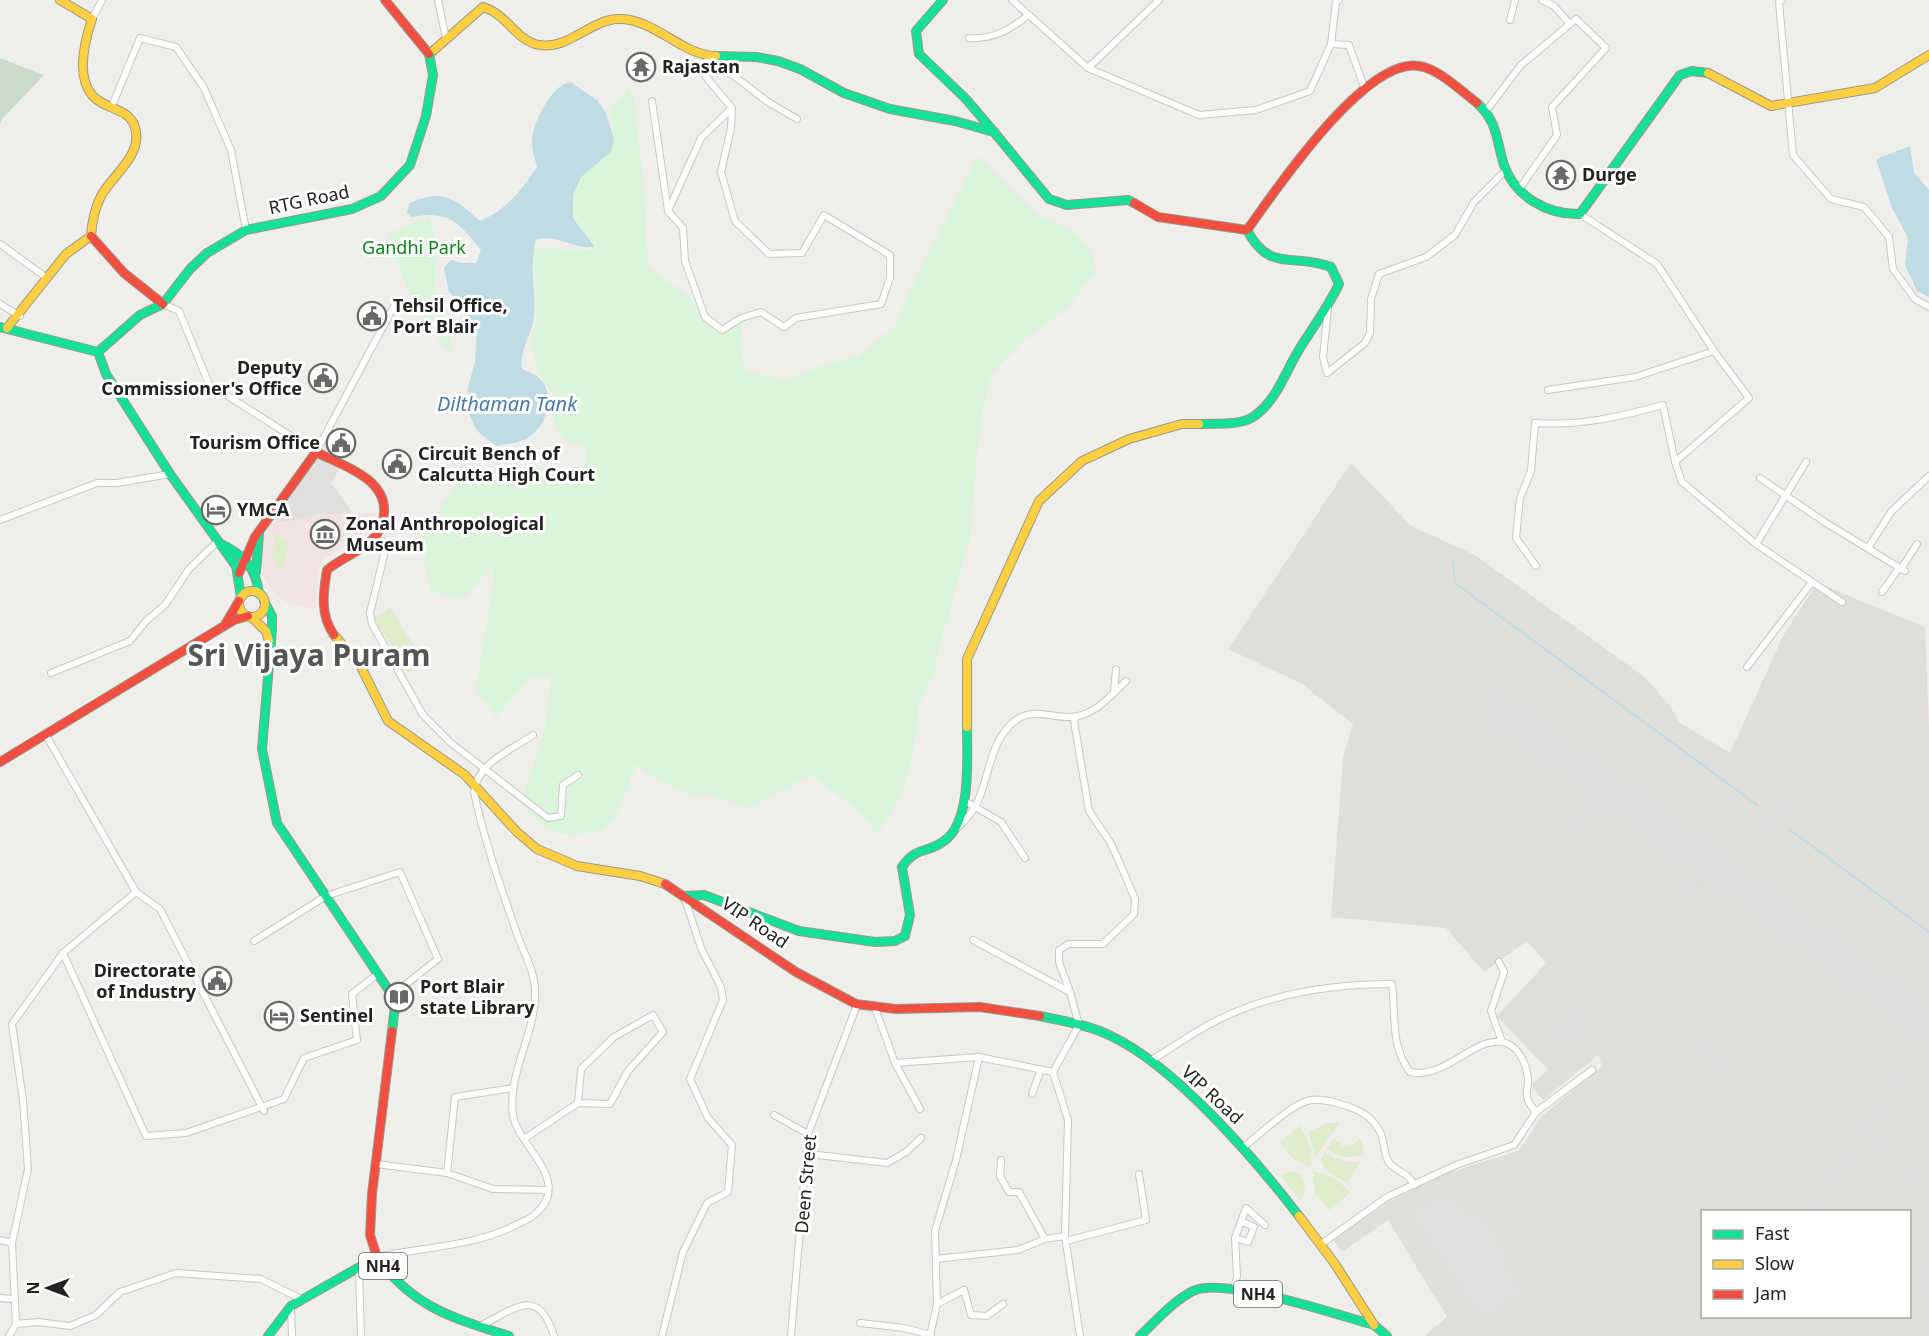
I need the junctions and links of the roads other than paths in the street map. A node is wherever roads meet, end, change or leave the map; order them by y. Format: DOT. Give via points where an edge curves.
graph roads {
  1 [pos="60,0"];
  2 [pos="102,0"];
  3 [pos="386,0"];
  4 [pos="438,0"];
  5 [pos="943,0"];
  6 [pos="1012,0"];
  7 [pos="1159,0"];
  8 [pos="1339,0"];
  9 [pos="1515,0"];
  10 [pos="1542,0"];
  11 [pos="1782,0"];
  12 [pos="1028,15"];
  13 [pos="92,19"];
  14 [pos="1510,20"];
  15 [pos="1570,24"];
  16 [pos="969,38"];
  17 [pos="446,39"];
  18 [pos="1331,44"];
  19 [pos="429,54"];
  20 [pos="1929,55"];
  21 [pos="708,56"];
  22 [pos="1089,68"];
  23 [pos="1364,87"];
  24 [pos="652,101"];
  25 [pos="1788,104"];
  26 [pos="112,106"];
  27 [pos="732,108"];
  28 [pos="1486,111"];
  29 [pos="797,119"];
  30 [pos="994,132"];
  31 [pos="1506,170"];
  32 [pos="1520,188"];
  33 [pos="668,212"];
  34 [pos="1580,214"];
  35 [pos="1247,230"];
  36 [pos="246,231"];
  37 [pos="91,236"];
  38 [pos="0,244"];
  39 [pos="48,279"];
  40 [pos="0,304"];
  41 [pos="163,304"];
  42 [pos="394,306"];
  43 [pos="1929,307"];
  44 [pos="1328,308"];
  45 [pos="20,316"];
  46 [pos="3,328"];
  47 [pos="1714,351"];
  48 [pos="98,352"];
  49 [pos="1548,390"];
  50 [pos="316,452"];
  51 [pos="1675,462"];
  52 [pos="1806,462"];
  53 [pos="170,474"];
  54 [pos="1929,476"];
  55 [pos="1760,478"];
  56 [pos="1786,495"];
  57 [pos="0,520"];
  58 [pos="260,531"];
  59 [pos="217,542"];
  60 [pos="371,542"];
  61 [pos="1756,544"];
  62 [pos="1917,544"];
  63 [pos="1868,548"];
  64 [pos="245,557"];
  65 [pos="1536,566"];
  66 [pos="1902,569"];
  67 [pos="256,572"];
  68 [pos="239,573"];
  69 [pos="1812,582"];
  70 [pos="1882,592"];
  71 [pos="262,598"];
  72 [pos="240,599"];
  73 [pos="1842,602"];
  74 [pos="250,616"];
  75 [pos="224,626"];
  76 [pos="270,644"];
  77 [pos="1748,667"];
  78 [pos="1116,669"];
  79 [pos="51,673"];
  80 [pos="1126,681"];
  81 [pos="1114,693"];
  82 [pos="1076,717"];
  83 [pos="533,735"];
  84 [pos="47,736"];
  85 [pos="0,762"];
  86 [pos="484,768"];
  87 [pos="578,775"];
  88 [pos="475,784"];
  89 [pos="965,801"];
  90 [pos="976,806"];
  91 [pos="951,834"];
  92 [pos="1025,858"];
  93 [pos="136,892"];
  94 [pos="326,896"];
  95 [pos="684,896"];
  96 [pos="973,940"];
  97 [pos="254,941"];
  98 [pos="63,953"];
  99 [pos="1499,962"];
  100 [pos="378,974"];
  101 [pos="1070,992"];
  102 [pos="392,995"];
  103 [pos="857,1005"];
  104 [pos="875,1008"];
  105 [pos="1079,1026"];
  106 [pos="1502,1042"];
  107 [pos="979,1058"];
  108 [pos="1150,1061"];
  109 [pos="895,1063"];
  110 [pos="1041,1069"];
  111 [pos="1592,1070"];
  112 [pos="1053,1072"];
  113 [pos="513,1088"];
  114 [pos="1032,1094"];
  115 [pos="578,1103"];
  116 [pos="262,1108"];
  117 [pos="920,1108"];
  118 [pos="1536,1112"];
  119 [pos="774,1115"];
  120 [pos="808,1134"];
  121 [pos="921,1138"];
  122 [pos="524,1139"];
  123 [pos="1243,1147"];
  124 [pos="809,1154"];
  125 [pos="1001,1160"];
  126 [pos="376,1164"];
  127 [pos="447,1173"];
  128 [pos="1139,1174"];
  129 [pos="1414,1185"];
  130 [pos="547,1190"];
  131 [pos="1241,1221"];
  132 [pos="1265,1225"];
  133 [pos="1066,1238"];
  134 [pos="1235,1238"];
  135 [pos="1044,1239"];
  136 [pos="0,1240"];
  137 [pos="12,1243"];
  138 [pos="1320,1245"];
  139 [pos="377,1257"];
  140 [pos="936,1259"];
  141 [pos="359,1267"];
  142 [pos="1234,1290"];
  143 [pos="0,1298"];
  144 [pos="14,1299"];
  145 [pos="301,1299"];
  146 [pos="938,1304"];
  147 [pos="1003,1304"];
  148 [pos="291,1306"];
  149 [pos="860,1323"];
  150 [pos="16,1324"];
  151 [pos="1374,1325"];
  152 [pos="479,1326"];
  153 [pos="9,1336"];
  154 [pos="268,1336"];
  155 [pos="292,1336"];
  156 [pos="361,1336"];
  157 [pos="508,1336"];
  158 [pos="554,1336"];
  159 [pos="662,1336"];
  160 [pos="791,1336"];
  161 [pos="931,1336"];
  162 [pos="1080,1336"];
  163 [pos="1140,1336"];
  164 [pos="1387,1336"];
  1 -- 13 [label="main road"];
  2 -- 13 [label="street"];
  3 -- 19 [label="main road"];
  4 -- 17 [label="street"];
  5 -- 30 [label="main road" via="916,31 919,54"];
  6 -- 12 [label="street"];
  7 -- 22 [label="street"];
  8 -- 18 [label="street"];
  9 -- 14 [label="street"];
  10 -- 15 [label="street" via="1554,6"];
  11 -- 25 [label="street" via="1779,2"];
  12 -- 16 [label="street" via="1011,29 984,39"];
  12 -- 22 [label="street"];
  13 -- 26 [label="main road" via="84,40 87,86 93,96"];
  15 -- 28 [label="street" via="1521,66"];
  15 -- 32 [label="street" via="1576,19 1606,48 1552,107 1557,135"];
  17 -- 19 [label="main road"];
  17 -- 21 [label="main road" via="485,6 504,16 522,36 536,44 561,43 618,19 644,24"];
  18 -- 22 [label="street" via="1310,91 1256,110 1199,115"];
  18 -- 23 [label="street" via="1349,45"];
  19 -- 36 [label="main road, RTG Road" via="433,75 426,116 410,165 381,196 352,209"];
  20 -- 25 [label="main road" via="1875,88"];
  21 -- 27 [label="street" via="705,76"];
  21 -- 29 [label="street"];
  21 -- 30 [label="main road" via="778,61 844,93 890,109"];
  23 -- 28 [label="main road" via="1402,66 1418,65"];
  23 -- 35 [label="main road" via="1311,144"];
  24 -- 33 [label="street"];
  25 -- 34 [label="main road" via="1771,106 1755,102 1701,69 1690,69 1680,75"];
  25 -- 43 [label="street" via="1793,155 1831,199 1864,207 1889,237 1893,269 1915,299"];
  26 -- 36 [label="street" via="140,38 176,47 204,88 231,150"];
  26 -- 37 [label="main road" via="123,110 130,120 136,131 136,144 130,158 105,188"];
  27 -- 33 [label="street" via="701,138"];
  27 -- 33 [label="street" via="721,172 735,221 770,254 802,253 824,215 890,255 890,278 881,303 796,318 784,327 761,312 722,330 705,318 686,261 683,228"];
  28 -- 31 [label="main road" via="1494,123"];
  30 -- 35 [label="main road" via="1049,199 1067,205 1128,200 1158,217"];
  31 -- 32 [label="main road"];
  31 -- 44 [label="street" via="1474,202 1455,235 1426,257 1378,274 1371,299 1370,333 1365,343 1327,373 1323,357"];
  32 -- 34 [label="main road" via="1556,213"];
  34 -- 47 [label="street" via="1657,264"];
  35 -- 44 [label="main road" via="1256,247 1269,256 1327,265 1335,270 1338,289"];
  36 -- 41 [label="main road, RTG Road" via="207,253"];
  37 -- 39 [label="main road" via="75,243"];
  37 -- 41 [label="main road" via="97,248 147,297"];
  38 -- 39 [label="street"];
  39 -- 45 [label="main road"];
  40 -- 45 [label="street"];
  41 -- 48 [label="main road, RTG Road" via="140,315"];
  41 -- 50 [label="street" via="178,311 209,384"];
  42 -- 50 [label="street"];
  44 -- 89 [label="main road" via="1271,400 1253,417 1235,423 1182,424 1129,438 1082,461 1047,491 967,659"];
  45 -- 46 [label="main road"];
  46 -- 48 [label="main road"];
  47 -- 49 [label="street" via="1635,377"];
  47 -- 51 [label="street" via="1749,398"];
  48 -- 53 [label="main road" via="106,374"];
  50 -- 58 [label="main road"];
  50 -- 60 [label="main road" via="373,483 382,494 386,511"];
  51 -- 61 [label="street" via="1682,482"];
  51 -- 65 [label="street" via="1662,405 1612,419 1568,425 1535,423 1531,471 1520,498 1516,538"];
  52 -- 56 [label="street"];
  53 -- 57 [label="street" via="97,483"];
  53 -- 59 [label="main road"];
  54 -- 63 [label="street" via="1891,512"];
  55 -- 56 [label="street"];
  56 -- 61 [label="street"];
  56 -- 63 [label="street"];
  58 -- 64 [label="main road"];
  58 -- 67 [label="main road"];
  59 -- 64 [label="main road"];
  59 -- 68 [label="main road"];
  59 -- 79 [label="street" via="189,569 165,604 130,641"];
  60 -- 86 [label="street" via="383,542 386,548 370,613 372,624 423,715"];
  60 -- 88 [label="main road, VIP Road" via="327,570 324,615 329,629 353,656 387,719 453,764"];
  61 -- 69 [label="street"];
  62 -- 66 [label="street"];
  63 -- 66 [label="street"];
  64 -- 67 [label="main road"];
  64 -- 68 [label="main road"];
  66 -- 70 [label="street"];
  67 -- 68 [label="main road" via="249,580"];
  67 -- 71 [label="main road"];
  68 -- 72 [label="main road"];
  69 -- 73 [label="street"];
  69 -- 77 [label="street"];
  71 -- 72 [label="main road" via="252,591"];
  71 -- 74 [label="main road" via="261,612"];
  71 -- 76 [label="main road" via="272,616"];
  72 -- 74 [label="main road" via="240,608"];
  72 -- 75 [label="main road"];
  74 -- 75 [label="main road"];
  74 -- 76 [label="main road" via="266,631"];
  75 -- 84 [label="main road"];
  76 -- 94 [label="main road" via="262,749 277,822"];
  78 -- 81 [label="street"];
  80 -- 81 [label="street"];
  81 -- 82 [label="street" via="1094,711"];
  82 -- 90 [label="street" via="1034,713 1016,720 990,759"];
  82 -- 101 [label="street" via="1089,811 1110,842 1135,898 1134,914 1103,944 1069,944 1059,950 1059,962"];
  83 -- 86 [label="street"];
  84 -- 85 [label="main road"];
  84 -- 93 [label="street"];
  86 -- 87 [label="street" via="548,819 561,816 563,785"];
  86 -- 88 [label="street"];
  88 -- 95 [label="main road, VIP Road" via="505,821 551,858 668,885"];
  88 -- 113 [label="street" via="483,834 535,987 534,1017"];
  89 -- 90 [label="street"];
  89 -- 91 [label="main road"];
  90 -- 91 [label="street"];
  90 -- 92 [label="street" via="1001,822"];
  91 -- 95 [label="main road" via="939,846 910,855 904,861 910,923 905,936 895,941 875,942 799,931 704,895"];
  93 -- 98 [label="street"];
  93 -- 116 [label="street" via="160,909"];
  94 -- 97 [label="street"];
  94 -- 100 [label="main road"];
  94 -- 102 [label="street" via="400,872 438,959"];
  95 -- 103 [label="main road, VIP Road" via="802,975"];
  95 -- 159 [label="street" via="723,1000 690,1079 708,1118 732,1145 728,1192 707,1203 683,1252"];
  96 -- 101 [label="street"];
  98 -- 116 [label="street" via="146,1136 186,1133"];
  98 -- 137 [label="street" via="12,1024 28,1169"];
  99 -- 106 [label="street" via="1504,972 1491,1011"];
  100 -- 102 [label="main road"];
  100 -- 116 [label="street" via="352,994 357,1040 303,1058 284,1099"];
  101 -- 105 [label="street"];
  102 -- 126 [label="main road" via="395,1006"];
  103 -- 104 [label="main road, VIP Road"];
  103 -- 120 [label="street, Deen Street"];
  104 -- 105 [label="main road, VIP Road" via="972,1006"];
  104 -- 109 [label="street"];
  105 -- 108 [label="main road, VIP Road" via="1108,1034"];
  105 -- 112 [label="street"];
  106 -- 108 [label="street" via="1486,1044 1436,1072 1410,1072 1400,1059 1392,984 1342,984 1301,990 1252,1005 1220,1018"];
  106 -- 118 [label="street" via="1514,1047 1523,1062 1528,1079 1527,1099"];
  107 -- 109 [label="street"];
  107 -- 110 [label="street"];
  107 -- 140 [label="street" via="935,1231"];
  108 -- 123 [label="main road, VIP Road"];
  109 -- 117 [label="street"];
  110 -- 112 [label="street"];
  110 -- 114 [label="street"];
  111 -- 118 [label="street"];
  112 -- 133 [label="street" via="1068,1120"];
  113 -- 122 [label="street" via="514,1119"];
  113 -- 127 [label="street" via="455,1097"];
  115 -- 115 [label="street" via="610,1104 628,1071 663,1032 653,1014 614,1037 581,1070"];
  115 -- 122 [label="street"];
  118 -- 129 [label="street" via="1514,1144"];
  119 -- 120 [label="street"];
  120 -- 124 [label="street, Deen Street"];
  121 -- 124 [label="street" via="887,1163"];
  122 -- 130 [label="street" via="545,1169"];
  123 -- 129 [label="street" via="1300,1104 1312,1099 1331,1101 1364,1112 1378,1129 1386,1158 1406,1173"];
  123 -- 138 [label="main road, VIP Road"];
  124 -- 160 [label="street, Deen Street"];
  125 -- 135 [label="street" via="1000,1176 1009,1192 1019,1192"];
  126 -- 127 [label="street"];
  126 -- 139 [label="main road" via="370,1235"];
  127 -- 130 [label="street" via="494,1189"];
  128 -- 133 [label="street" via="1146,1220"];
  129 -- 138 [label="street" via="1387,1197"];
  130 -- 139 [label="street" via="534,1215 502,1232 442,1248"];
  131 -- 132 [label="street" via="1246,1208"];
  131 -- 134 [label="street"];
  131 -- 134 [label="street" via="1254,1227 1248,1242"];
  133 -- 135 [label="street"];
  133 -- 162 [label="street"];
  134 -- 142 [label="street"];
  135 -- 140 [label="street" via="1018,1250"];
  136 -- 137 [label="street"];
  137 -- 144 [label="street"];
  138 -- 151 [label="main road, VIP Road"];
  139 -- 141 [label="main road, NH4"];
  139 -- 152 [label="main road, NH4" via="400,1285 427,1308"];
  140 -- 146 [label="street"];
  141 -- 145 [label="main road, NH4"];
  141 -- 156 [label="street"];
  142 -- 151 [label="main road, VIP Road / NH4"];
  142 -- 163 [label="main road, VIP Road / NH4" via="1209,1286 1193,1291 1155,1319"];
  143 -- 144 [label="street"];
  144 -- 150 [label="street"];
  145 -- 148 [label="main road, NH4"];
  145 -- 150 [label="street" via="261,1279 176,1273 120,1293 96,1315 70,1326"];
  146 -- 147 [label="street" via="964,1290 971,1315 987,1316"];
  146 -- 161 [label="street"];
  148 -- 154 [label="main road, NH4"];
  148 -- 155 [label="street"];
  149 -- 161 [label="street" via="904,1328"];
  150 -- 153 [label="street"];
  151 -- 164 [label="main road, VIP Road / NH4"];
  152 -- 157 [label="main road, NH4"];
  152 -- 158 [label="street" via="524,1304 538,1306 548,1316"];
}
